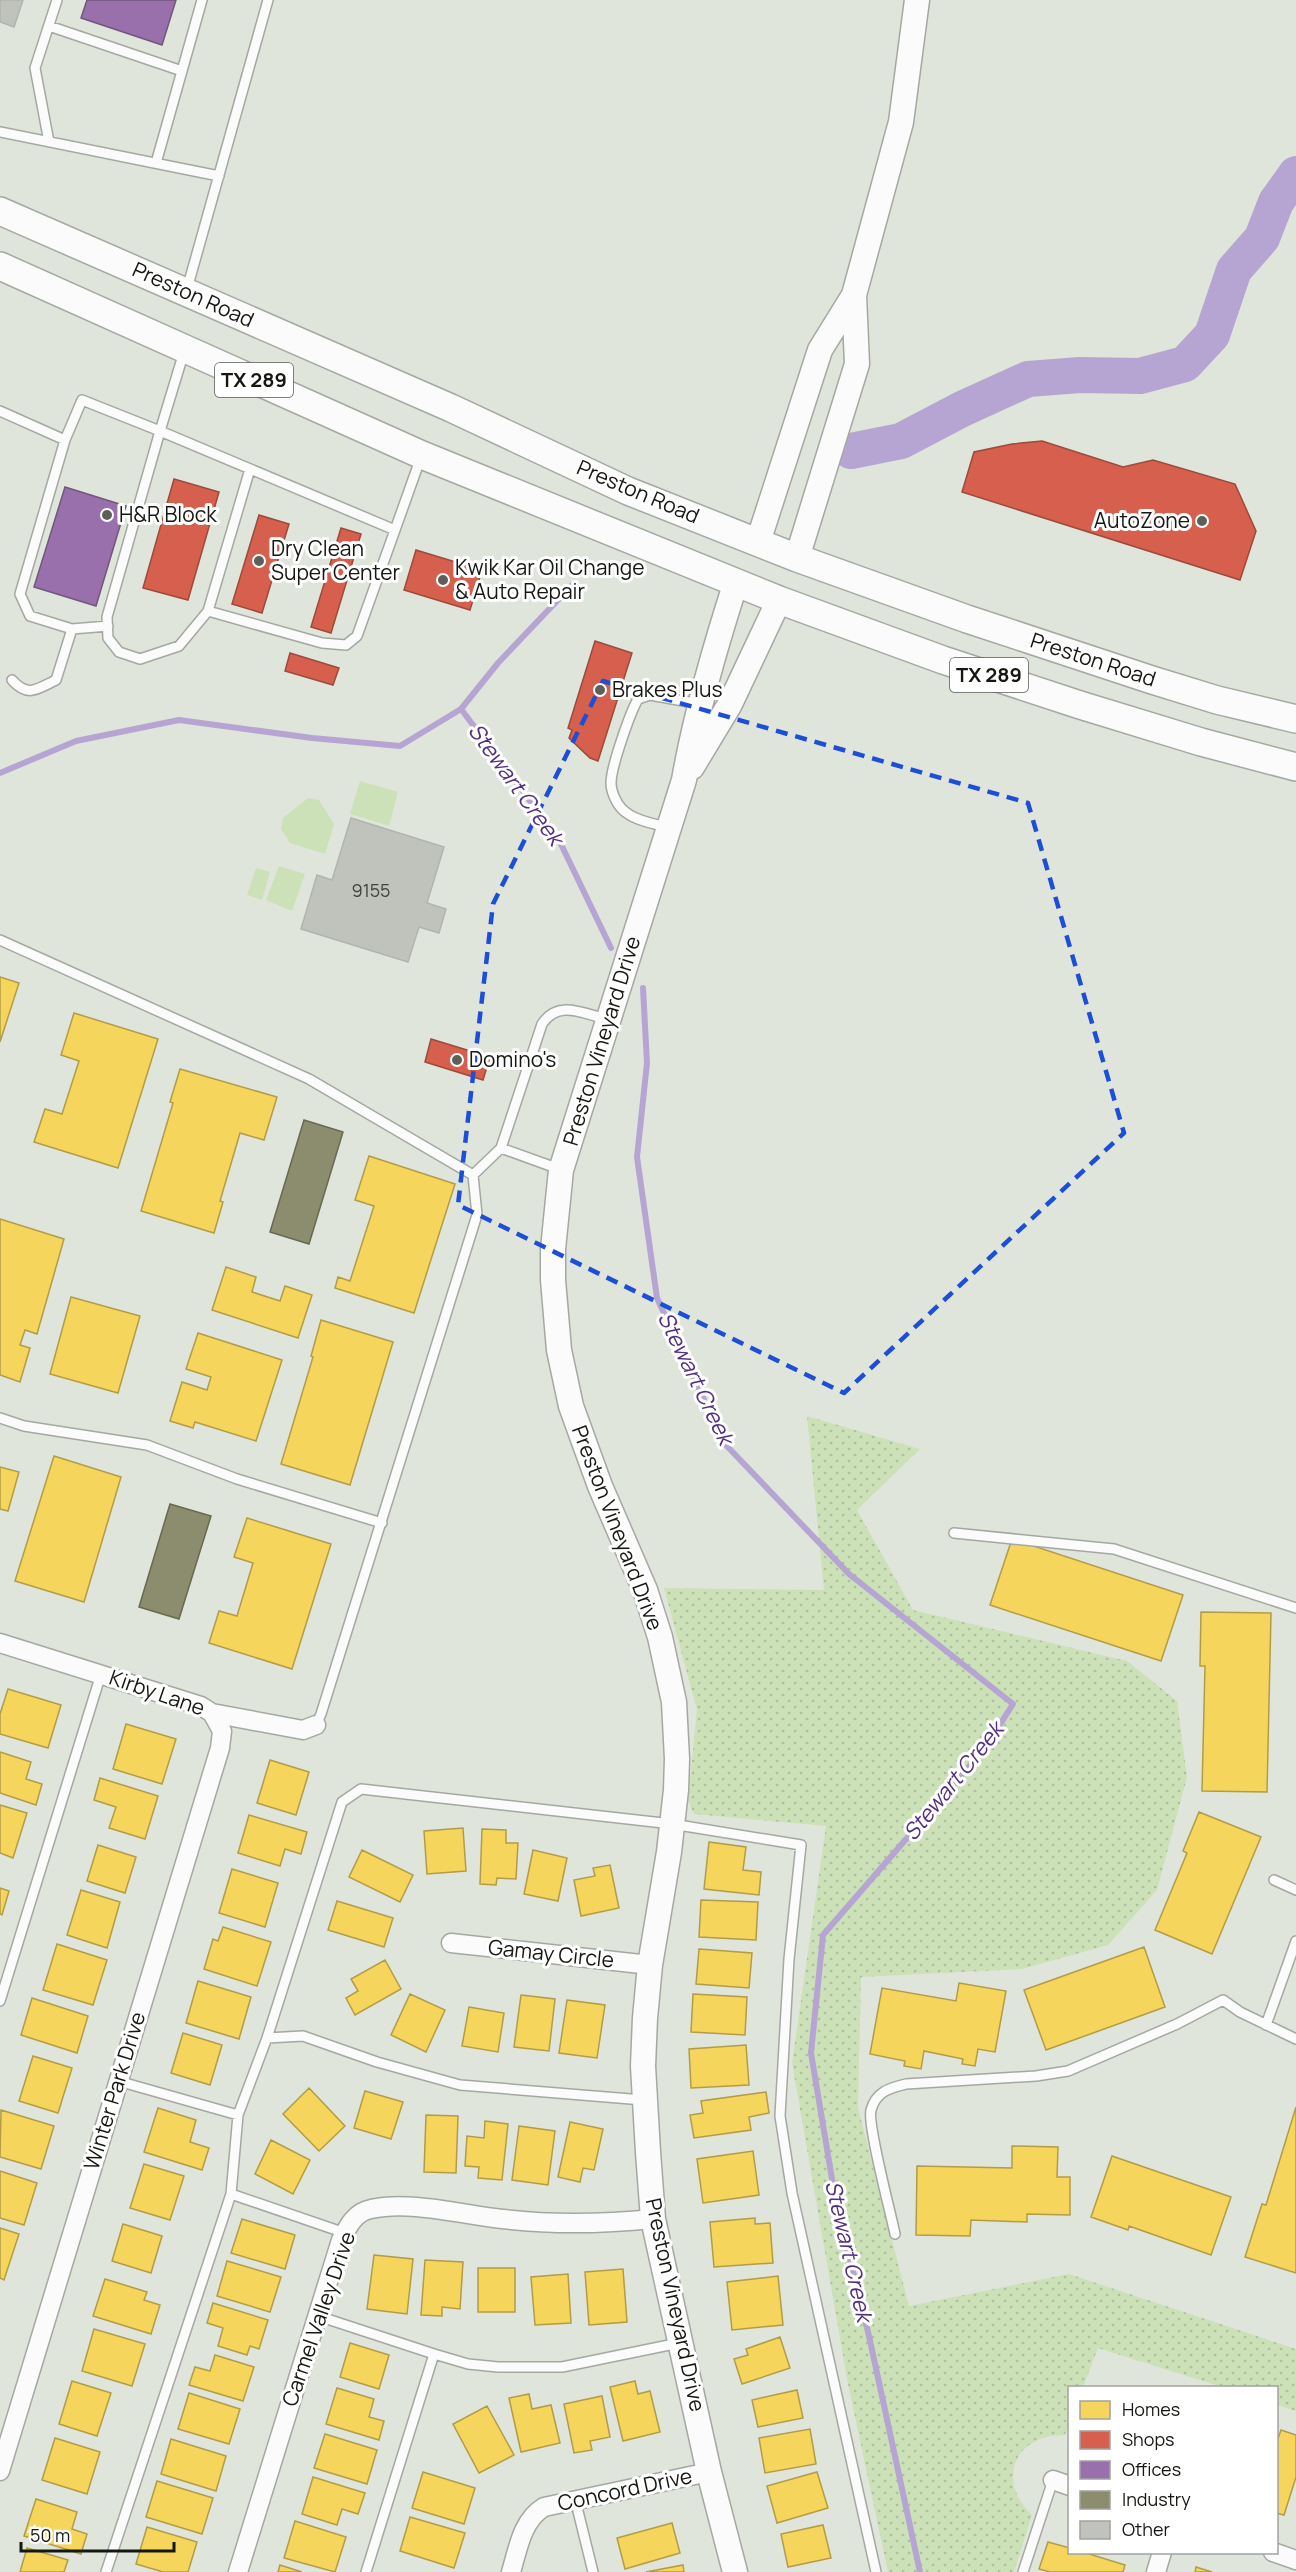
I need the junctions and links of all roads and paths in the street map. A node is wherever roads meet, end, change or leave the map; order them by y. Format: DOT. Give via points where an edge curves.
graph roads {
  1 [pos="57,0"];
  2 [pos="202,0"];
  3 [pos="268,0"];
  4 [pos="917,0"];
  5 [pos="49,26"];
  6 [pos="182,71"];
  7 [pos="0,132"];
  8 [pos="50,142"];
  9 [pos="156,163"];
  10 [pos="219,176"];
  11 [pos="0,211"];
  12 [pos="0,266"];
  13 [pos="186,292"];
  14 [pos="854,295"];
  15 [pos="185,347"];
  16 [pos="0,411"];
  17 [pos="160,431"];
  18 [pos="65,440"];
  19 [pos="422,455"];
  20 [pos="250,469"];
  21 [pos="395,530"];
  22 [pos="758,542"];
  23 [pos="797,558"];
  24 [pos="736,582"];
  25 [pos="779,600"];
  26 [pos="208,610"];
  27 [pos="108,626"];
  28 [pos="72,629"];
  29 [pos="12,680"];
  30 [pos="701,704"];
  31 [pos="1296,719"];
  32 [pos="1296,767"];
  33 [pos="684,780"];
  34 [pos="669,828"];
  35 [pos="0,940"];
  36 [pos="608,1019"];
  37 [pos="501,1148"];
  38 [pos="561,1170"];
  39 [pos="473,1174"];
  40 [pos="0,1418"];
  41 [pos="382,1523"];
  42 [pos="954,1533"];
  43 [pos="1296,1608"];
  44 [pos="0,1643"];
  45 [pos="101,1674"];
  46 [pos="212,1713"];
  47 [pos="316,1725"];
  48 [pos="672,1824"];
  49 [pos="1274,1880"];
  50 [pos="1296,1890"];
  51 [pos="1296,1941"];
  52 [pos="452,1942"];
  53 [pos="650,1965"];
  54 [pos="0,2001"];
  55 [pos="1266,2025"];
  56 [pos="267,2038"];
  57 [pos="1296,2039"];
  58 [pos="118,2081"];
  59 [pos="645,2100"];
  60 [pos="238,2115"];
  61 [pos="231,2194"];
  62 [pos="653,2219"];
  63 [pos="345,2232"];
  64 [pos="895,2234"];
  65 [pos="318,2316"];
  66 [pos="682,2343"];
  67 [pos="434,2354"];
  68 [pos="0,2471"];
  69 [pos="710,2472"];
  70 [pos="1061,2483"];
  71 [pos="575,2499"];
  72 [pos="1162,2554"];
  73 [pos="1276,2554"];
  74 [pos="1296,2560"];
  75 [pos="106,2572"];
  76 [pos="238,2572"];
  77 [pos="366,2572"];
  78 [pos="511,2572"];
  79 [pos="593,2572"];
  80 [pos="735,2572"];
  81 [pos="876,2572"];
  82 [pos="1023,2572"];
  83 [pos="1156,2572"];
  1 -- 5 [label="lane"];
  2 -- 6 [label="lane"];
  3 -- 10 [label="lane"];
  4 -- 14 [label="street" via="901,122"];
  5 -- 6 [label="lane"];
  5 -- 8 [label="lane" via="35,68"];
  6 -- 9 [label="lane"];
  7 -- 8 [label="lane"];
  8 -- 9 [label="lane"];
  9 -- 10 [label="lane"];
  10 -- 13 [label="lane"];
  11 -- 13 [label="main road, Preston Road / TX 289"];
  12 -- 15 [label="main road, TX 289"];
  13 -- 22 [label="main road, Preston Road / TX 289" via="451,408 628,491"];
  14 -- 22 [label="street" via="820,350"];
  14 -- 23 [label="street" via="857,364"];
  15 -- 17 [label="lane"];
  15 -- 19 [label="main road, TX 289"];
  16 -- 18 [label="lane"];
  17 -- 18 [label="lane" via="82,400"];
  17 -- 20 [label="lane"];
  17 -- 27 [label="lane" via="107,617"];
  18 -- 28 [label="lane" via="20,594 30,616"];
  19 -- 21 [label="lane"];
  19 -- 24 [label="main road, TX 289"];
  20 -- 21 [label="lane"];
  20 -- 26 [label="lane"];
  21 -- 26 [label="lane" via="357,636 346,645 322,644"];
  22 -- 23 [label="main road, Preston Road / TX 289"];
  22 -- 24 [label="main road"];
  23 -- 25 [label="main road"];
  23 -- 31 [label="main road, Preston Road / TX 289" via="1152,680"];
  24 -- 25 [label="main road, TX 289"];
  24 -- 30 [label="street, Preston Vineyard Drive" via="708,668"];
  25 -- 32 [label="main road, TX 289" via="1080,705"];
  25 -- 33 [label="street, Preston Vineyard Drive" via="730,704"];
  26 -- 27 [label="lane" via="179,646 140,659 119,652 108,638"];
  27 -- 28 [label="lane"];
  28 -- 29 [label="lane" via="56,680 31,692 20,689"];
  30 -- 33 [label="street, Preston Vineyard Drive"];
  30 -- 34 [label="lane" via="650,695 639,699 615,766 611,783 620,807 639,819"];
  33 -- 34 [label="street, Preston Vineyard Drive"];
  34 -- 36 [label="street, Preston Vineyard Drive"];
  35 -- 39 [label="lane" via="309,1079"];
  36 -- 37 [label="lane" via="562,1009 549,1013"];
  36 -- 38 [label="street, Preston Vineyard Drive"];
  37 -- 38 [label="lane"];
  37 -- 39 [label="lane"];
  38 -- 48 [label="street, Preston Vineyard Drive" via="553,1249 559,1350 571,1406 645,1590 669,1671 677,1759"];
  39 -- 41 [label="lane" via="477,1215"];
  40 -- 41 [label="lane" via="24,1426 147,1444 237,1479"];
  41 -- 47 [label="lane"];
  42 -- 43 [label="lane" via="1114,1549"];
  44 -- 45 [label="street, Kirby Lane"];
  45 -- 46 [label="street, Kirby Lane"];
  45 -- 54 [label="lane"];
  46 -- 47 [label="street, Kirby Lane" via="303,1730"];
  46 -- 58 [label="street, Winter Park Drive" via="222,1731 220,1748"];
  48 -- 53 [label="street, Preston Vineyard Drive"];
  48 -- 56 [label="lane" via="361,1789 342,1802"];
  48 -- 81 [label="lane" via="801,1845 789,1959 780,2116 792,2193"];
  49 -- 50 [label="lane"];
  51 -- 55 [label="lane"];
  52 -- 53 [label="street, Gamay Circle"];
  53 -- 59 [label="street, Preston Vineyard Drive" via="643,2066"];
  55 -- 57 [label="lane"];
  55 -- 64 [label="lane" via="1222,2000 1068,2071 906,2084 882,2092 870,2118"];
  56 -- 59 [label="lane" via="303,2036 460,2085"];
  56 -- 60 [label="lane"];
  58 -- 60 [label="lane"];
  58 -- 68 [label="street, Winter Park Drive"];
  59 -- 62 [label="street, Preston Vineyard Drive"];
  60 -- 61 [label="lane"];
  61 -- 63 [label="lane"];
  61 -- 75 [label="lane"];
  62 -- 63 [label="street, Carmel Valley Drive" via="546,2223 383,2207 357,2215"];
  62 -- 66 [label="street, Preston Vineyard Drive"];
  63 -- 65 [label="street, Carmel Valley Drive"];
  65 -- 67 [label="lane"];
  65 -- 76 [label="street, Carmel Valley Drive"];
  66 -- 67 [label="lane" via="562,2367 468,2364"];
  66 -- 69 [label="street, Preston Vineyard Drive"];
  67 -- 77 [label="lane"];
  69 -- 71 [label="street, Concord Drive"];
  69 -- 80 [label="street, Preston Vineyard Drive"];
  70 -- 82 [label="lane"];
  71 -- 78 [label="street, Concord Drive" via="535,2512 523,2533"];
  71 -- 79 [label="lane"];
  72 -- 83 [label="street"];
  73 -- 74 [label="street"];
}
